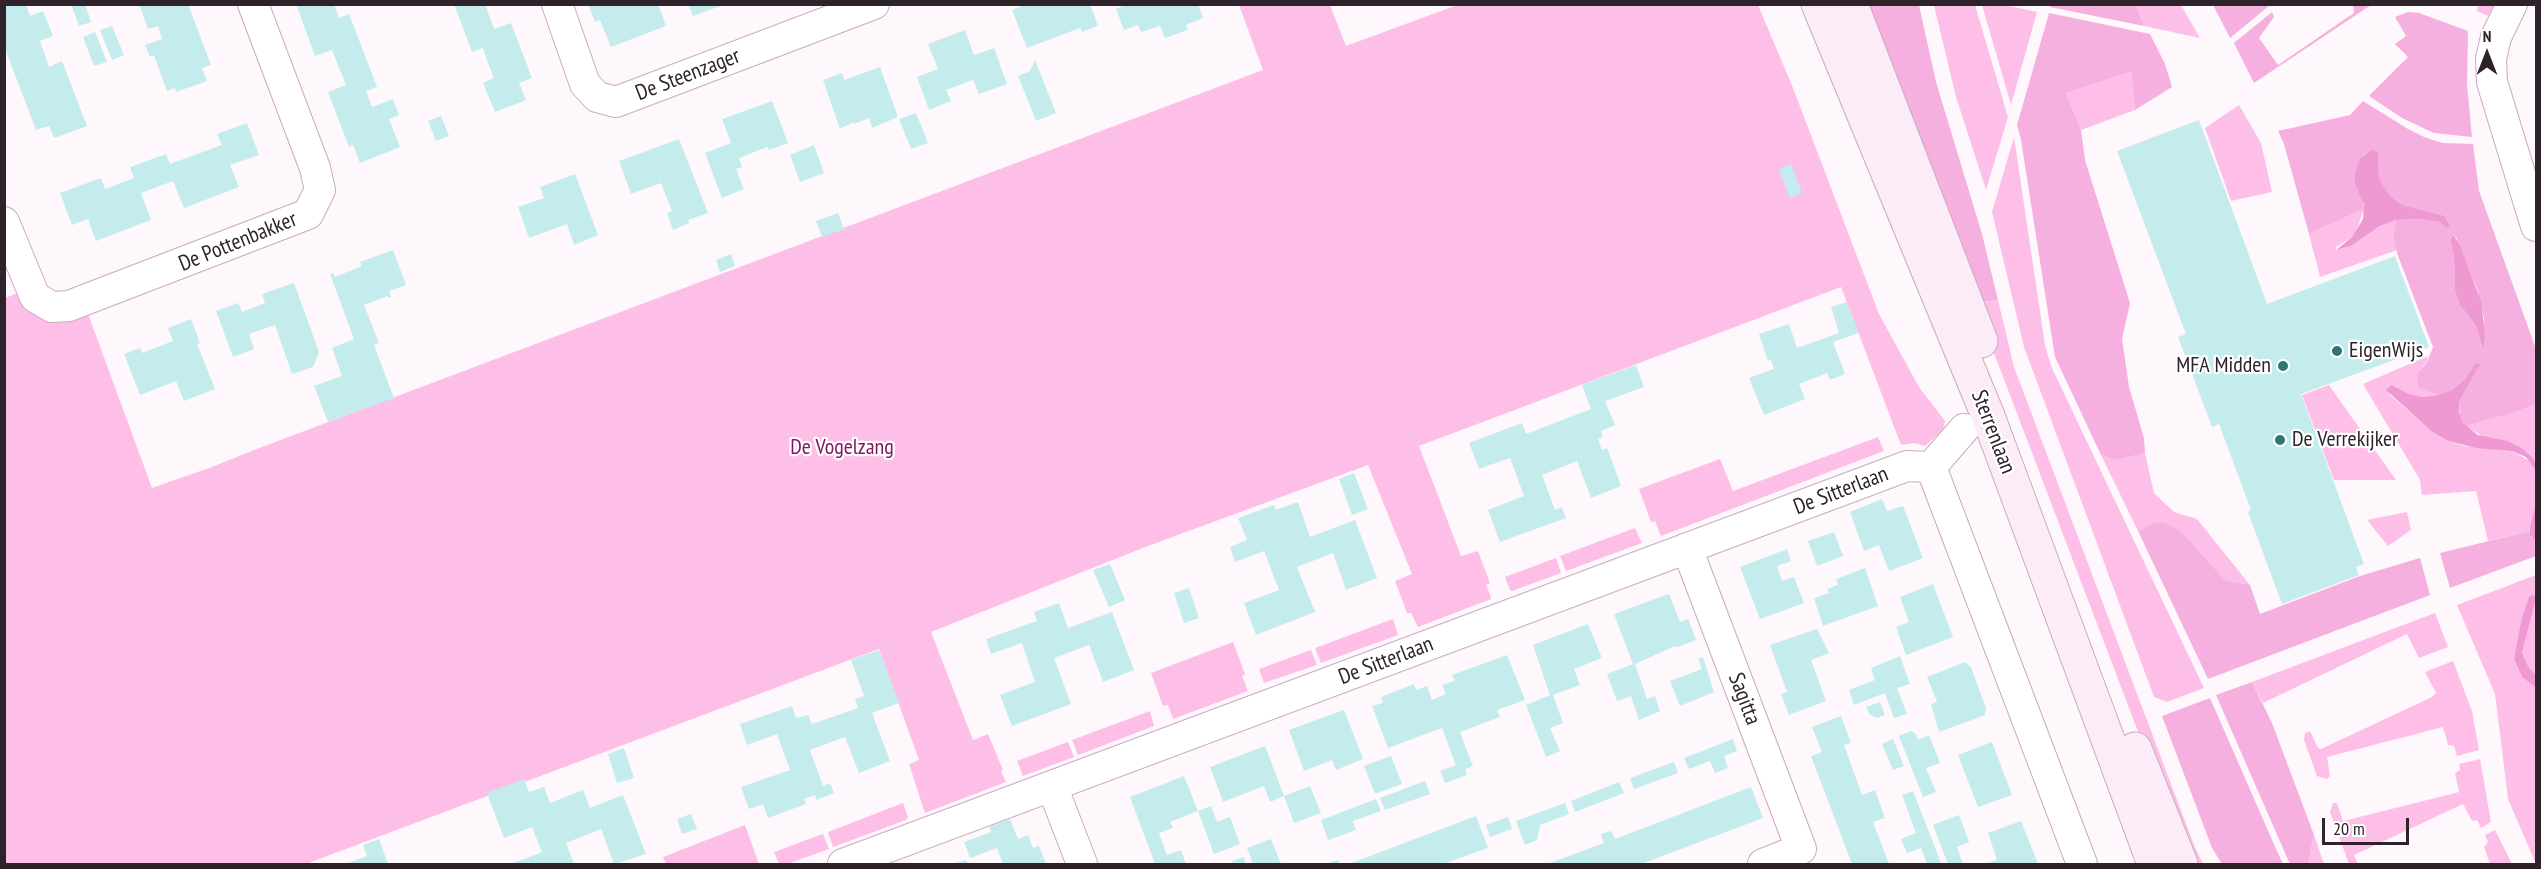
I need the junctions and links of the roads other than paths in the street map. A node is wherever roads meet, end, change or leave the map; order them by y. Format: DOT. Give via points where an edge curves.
graph roads {
  1 [pos="253,4"];
  2 [pos="557,4"];
  3 [pos="874,4"];
  4 [pos="1818,4"];
  5 [pos="1851,4"];
  6 [pos="2512,4"];
  7 [pos="4,222"];
  8 [pos="2536,226"];
  9 [pos="1964,429"];
  10 [pos="1931,467"];
  11 [pos="1687,548"];
  12 [pos="1052,786"];
  13 [pos="1804,857"];
  14 [pos="843,864"];
  15 [pos="1082,864"];
  16 [pos="1763,864"];
  17 [pos="2082,864"];
  18 [pos="2154,864"];
  19 [pos="2181,864"];
  1 -- 7 [label="street, De Pottenbakker" via="315,168 320,190 308,214 144,279 61,307 52,307 35,297"];
  2 -- 3 [label="street, De Steenzager" via="585,84 597,97 616,102"];
  4 -- 18 [label="street, Sterrenlaan" via="1988,416"];
  5 -- 19 [label="street, Sterrenlaan"];
  6 -- 8 [label="street" via="2496,37 2491,59 2492,82"];
  9 -- 10 [label="street, Sterrenlaan"];
  10 -- 11 [label="street, De Sitterlaan" via="1907,466"];
  10 -- 17 [label="street"];
  11 -- 12 [label="street, De Sitterlaan"];
  11 -- 13 [label="street, Sagitta"];
  12 -- 14 [label="street, De Sitterlaan"];
  12 -- 15 [label="street"];
  13 -- 16 [label="street, Sagitta"];
}
